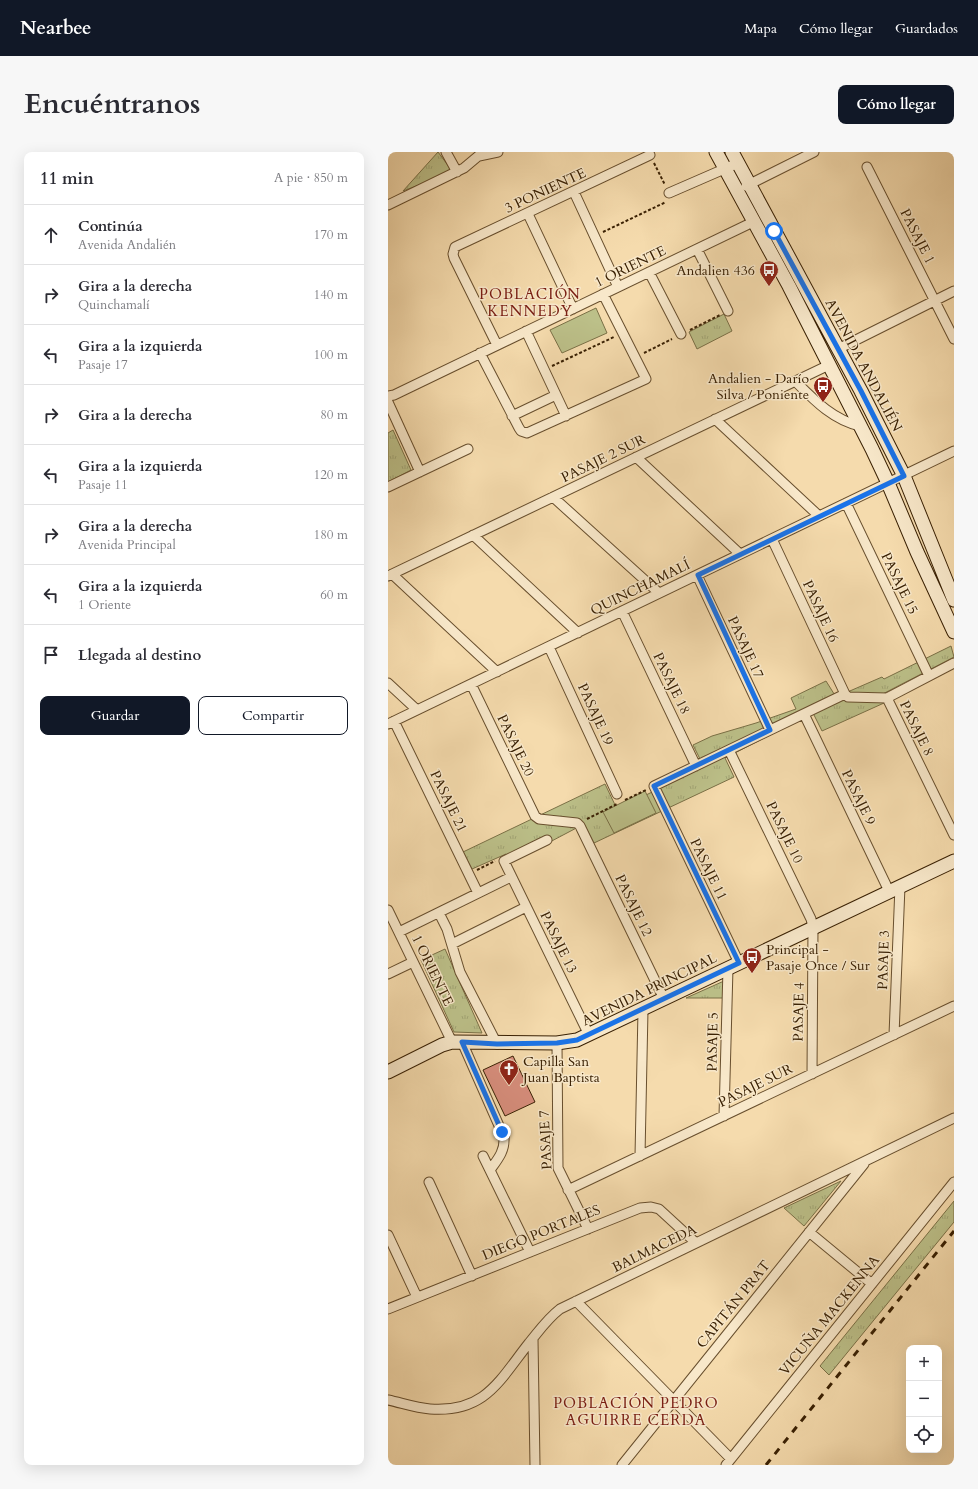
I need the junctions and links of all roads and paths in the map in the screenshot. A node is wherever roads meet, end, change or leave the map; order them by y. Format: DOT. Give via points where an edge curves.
graph roads {
  1 [pos="446,152"];
  2 [pos="498,152"];
  3 [pos="716,152"];
  4 [pos="811,153"];
  5 [pos="481,154"];
  6 [pos="650,155"];
  7 [pos="735,158"];
  8 [pos="867,167"];
  9 [pos="725,169"];
  10 [pos="457,172"];
  11 [pos="749,185"];
  12 [pos="737,191"];
  13 [pos="574,192"];
  14 [pos="669,193"];
  15 [pos="388,205"];
  16 [pos="528,214"];
  17 [pos="753,222"];
  18 [pos="594,236"];
  19 [pos="697,249"];
  20 [pos="649,272"];
  21 [pos="618,287"];
  22 [pos="954,291"];
  23 [pos="603,294"];
  24 [pos="935,300"];
  25 [pos="573,309"];
  26 [pos="728,311"];
  27 [pos="526,331"];
  28 [pos="623,333"];
  29 [pos="681,334"];
  30 [pos="954,339"];
  31 [pos="497,345"];
  32 [pos="838,349"];
  33 [pos="480,353"];
  34 [pos="829,365"];
  35 [pos="544,370"];
  36 [pos="795,381"];
  37 [pos="556,395"];
  38 [pos="388,396"];
  39 [pos="388,402"];
  40 [pos="512,416"];
  41 [pos="566,416"];
  42 [pos="715,419"];
  43 [pos="860,426"];
  44 [pos="468,449"];
  45 [pos="954,451"];
  46 [pos="636,457"];
  47 [pos="420,472"];
  48 [pos="904,476"];
  49 [pos="888,483"];
  50 [pos="388,487"];
  51 [pos="553,497"];
  52 [pos="846,503"];
  53 [pos="819,516"];
  54 [pos="473,535"];
  55 [pos="772,539"];
  56 [pos="740,554"];
  57 [pos="390,575"];
  58 [pos="698,575"];
  59 [pos="659,593"];
  60 [pos="954,600"];
  61 [pos="622,611"];
  62 [pos="578,632"];
  63 [pos="954,632"];
  64 [pos="549,647"];
  65 [pos="954,663"];
  66 [pos="497,672"];
  67 [pos="929,676"];
  68 [pos="388,683"];
  69 [pos="471,684"];
  70 [pos="845,694"];
  71 [pos="887,698"];
  72 [pos="417,710"];
  73 [pos="804,714"];
  74 [pos="391,723"];
  75 [pos="770,730"];
  76 [pos="729,750"];
  77 [pos="696,766"];
  78 [pos="616,794"];
  79 [pos="577,823"];
  80 [pos="954,835"];
  81 [pos="547,840"];
  82 [pos="504,861"];
  83 [pos="954,861"];
  84 [pos="469,874"];
  85 [pos="511,877"];
  86 [pos="895,889"];
  87 [pos="478,893"];
  88 [pos="526,907"];
  89 [pos="388,910"];
  90 [pos="439,912"];
  91 [pos="813,927"];
  92 [pos="399,932"];
  93 [pos="452,944"];
  94 [pos="413,962"];
  95 [pos="733,966"];
  96 [pos="388,974"];
  97 [pos="664,999"];
  98 [pos="954,1006"];
  99 [pos="643,1010"];
  100 [pos="894,1034"];
  101 [pos="589,1035"];
  102 [pos="457,1042"];
  103 [pos="557,1043"];
  104 [pos="497,1044"];
  105 [pos="388,1072"];
  106 [pos="812,1074"];
  107 [pos="724,1116"];
  108 [pos="954,1118"];
  109 [pos="483,1156"];
  110 [pos="640,1156"];
  111 [pos="866,1161"];
  112 [pos="490,1170"];
  113 [pos="429,1182"];
  114 [pos="954,1182"];
  115 [pos="568,1190"];
  116 [pos="588,1229"];
  117 [pos="809,1232"];
  118 [pos="388,1235"];
  119 [pos="696,1243"];
  120 [pos="530,1252"];
  121 [pos="472,1276"];
  122 [pos="872,1284"];
  123 [pos="417,1297"];
  124 [pos="576,1301"];
  125 [pos="388,1309"];
  126 [pos="533,1339"];
  127 [pos="388,1400"];
  128 [pos="674,1400"];
  129 [pos="729,1462"];
  130 [pos="535,1465"];
  131 [pos="622,1465"];
  1 -- 10 [label="street"];
  2 -- 5 [label="street"];
  3 -- 9 [label="main road"];
  4 -- 11 [label="street"];
  5 -- 10 [label="street"];
  6 -- 13 [label="street, 3 PONIENTE"];
  6 -- 14 [label="path"];
  7 -- 9 [label="street"];
  7 -- 11 [label="main road, AVENIDA ANDALIÉN"];
  8 -- 24 [label="street, PASAJE 1"];
  9 -- 12 [label="main road"];
  9 -- 14 [label="street"];
  10 -- 15 [label="street"];
  11 -- 12 [label="street"];
  11 -- 32 [label="main road, AVENIDA ANDALIÉN"];
  12 -- 17 [label="main road"];
  13 -- 16 [label="street, 3 PONIENTE"];
  13 -- 18 [label="street"];
  14 -- 18 [label="path" via="669,200"];
  16 -- 25 [label="street"];
  16 -- 31 [label="street, 3 PONIENTE" via="458,245 453,250 454,258"];
  17 -- 19 [label="street, 1 ORIENTE"];
  17 -- 34 [label="main road"];
  18 -- 21 [label="street"];
  19 -- 20 [label="street, 1 ORIENTE"];
  19 -- 26 [label="street"];
  20 -- 21 [label="street, 1 ORIENTE"];
  20 -- 29 [label="street"];
  21 -- 23 [label="street, 1 ORIENTE"];
  22 -- 24 [label="street"];
  23 -- 25 [label="street, 1 ORIENTE"];
  23 -- 28 [label="street"];
  24 -- 30 [label="street, PASAJE 1"];
  24 -- 32 [label="street"];
  25 -- 27 [label="street, 1 ORIENTE"];
  27 -- 31 [label="street, 1 ORIENTE"];
  27 -- 35 [label="street"];
  28 -- 35 [label="path"];
  28 -- 41 [label="street" via="646,379"];
  31 -- 33 [label="street, 1 ORIENTE"];
  32 -- 48 [label="main road, AVENIDA ANDALIÉN"];
  33 -- 38 [label="street, 1 ORIENTE"];
  33 -- 40 [label="street"];
  34 -- 36 [label="street, PASAJE 2 SUR"];
  34 -- 43 [label="main road"];
  35 -- 37 [label="street"];
  36 -- 42 [label="street, PASAJE 2 SUR"];
  36 -- 43 [label="street" via="830,413"];
  37 -- 40 [label="street"];
  37 -- 41 [label="street"];
  39 -- 47 [label="street"];
  40 -- 41 [label="street" via="524,433"];
  42 -- 46 [label="street, PASAJE 2 SUR"];
  42 -- 53 [label="street"];
  43 -- 49 [label="main road"];
  44 -- 47 [label="street"];
  45 -- 48 [label="street, QUINCHAMALÍ"];
  46 -- 51 [label="street, PASAJE 2 SUR"];
  46 -- 56 [label="street"];
  47 -- 50 [label="street"];
  48 -- 49 [label="street, QUINCHAMALÍ"];
  48 -- 60 [label="main road, AVENIDA ANDALIÉN"];
  49 -- 52 [label="street, QUINCHAMALÍ"];
  49 -- 63 [label="main road"];
  51 -- 54 [label="street, PASAJE 2 SUR"];
  51 -- 59 [label="street"];
  52 -- 53 [label="street, QUINCHAMALÍ"];
  52 -- 67 [label="street, PASAJE 15"];
  53 -- 55 [label="street, QUINCHAMALÍ"];
  54 -- 57 [label="street, PASAJE 2 SUR"];
  54 -- 62 [label="street"];
  55 -- 56 [label="street, QUINCHAMALÍ"];
  55 -- 70 [label="street, PASAJE 16"];
  56 -- 58 [label="street, QUINCHAMALÍ"];
  57 -- 66 [label="street"];
  58 -- 59 [label="street, QUINCHAMALÍ"];
  58 -- 75 [label="street, PASAJE 17"];
  59 -- 61 [label="street, QUINCHAMALÍ"];
  61 -- 62 [label="street, QUINCHAMALÍ"];
  61 -- 77 [label="street, PASAJE 18"];
  62 -- 64 [label="street, QUINCHAMALÍ"];
  64 -- 66 [label="street, QUINCHAMALÍ"];
  64 -- 78 [label="street, PASAJE 19"];
  65 -- 67 [label="street"];
  66 -- 69 [label="street, QUINCHAMALÍ"];
  67 -- 71 [label="street"];
  68 -- 72 [label="street"];
  69 -- 72 [label="street, QUINCHAMALÍ"];
  69 -- 79 [label="street, PASAJE 20" via="536,818"];
  70 -- 71 [label="street" via="851,698"];
  70 -- 73 [label="street"];
  71 -- 80 [label="street, PASAJE 8"];
  72 -- 74 [label="street, QUINCHAMALÍ"];
  73 -- 75 [label="street"];
  73 -- 86 [label="street, PASAJE 9"];
  74 -- 84 [label="street, PASAJE 21"];
  75 -- 76 [label="street"];
  76 -- 77 [label="street"];
  76 -- 91 [label="street, PASAJE 10"];
  77 -- 95 [label="street, PASAJE 11" via="654,786"];
  79 -- 97 [label="street, PASAJE 12"];
  81 -- 82 [label="street"];
  82 -- 84 [label="path" via="494,861"];
  82 -- 85 [label="street, PASAJE 13"];
  83 -- 86 [label="main road, AVENIDA PRINCIPAL"];
  84 -- 87 [label="street, PASAJE 21"];
  85 -- 87 [label="street"];
  85 -- 88 [label="street, PASAJE 13"];
  86 -- 91 [label="main road, AVENIDA PRINCIPAL"];
  86 -- 100 [label="street, PASAJE 3"];
  87 -- 90 [label="street"];
  88 -- 93 [label="street"];
  88 -- 101 [label="street, PASAJE 13"];
  89 -- 92 [label="street, 1 ORIENTE"];
  90 -- 92 [label="street"];
  90 -- 93 [label="street"];
  91 -- 95 [label="main road, AVENIDA PRINCIPAL"];
  91 -- 106 [label="street, PASAJE 4"];
  92 -- 94 [label="street, 1 ORIENTE"];
  93 -- 104 [label="street" via="460,972"];
  94 -- 96 [label="street"];
  94 -- 102 [label="street, 1 ORIENTE"];
  95 -- 97 [label="main road, AVENIDA PRINCIPAL"];
  95 -- 107 [label="street, PASAJE 5"];
  97 -- 99 [label="main road, AVENIDA PRINCIPAL"];
  98 -- 100 [label="street, PASAJE SUR"];
  99 -- 101 [label="main road, AVENIDA PRINCIPAL"];
  99 -- 110 [label="street"];
  100 -- 106 [label="street, PASAJE SUR"];
  101 -- 103 [label="main road, AVENIDA PRINCIPAL"];
  102 -- 104 [label="main road, AVENIDA PRINCIPAL"];
  102 -- 105 [label="main road, AVENIDA PRINCIPAL" via="442,1045"];
  102 -- 112 [label="street, 1 ORIENTE" via="504,1137 504,1148"];
  103 -- 104 [label="main road, AVENIDA PRINCIPAL"];
  103 -- 115 [label="street, PASAJE 7" via="558,1168"];
  106 -- 107 [label="street, PASAJE SUR"];
  107 -- 110 [label="street, PASAJE SUR"];
  108 -- 111 [label="street, BALMACEDA"];
  109 -- 112 [label="street"];
  110 -- 115 [label="street, PASAJE SUR"];
  111 -- 117 [label="street, CAPITÁN PRAT"];
  111 -- 119 [label="street, BALMACEDA"];
  112 -- 120 [label="street"];
  113 -- 121 [label="street"];
  114 -- 122 [label="street, VICUÑA MACKENNA"];
  115 -- 116 [label="street, PASAJE 7"];
  116 -- 119 [label="street, DIEGO PORTALES" via="640,1208 651,1207 663,1212"];
  116 -- 120 [label="street, DIEGO PORTALES"];
  117 -- 122 [label="street"];
  117 -- 128 [label="street, CAPITÁN PRAT"];
  118 -- 123 [label="street"];
  119 -- 124 [label="street, BALMACEDA"];
  120 -- 121 [label="street, DIEGO PORTALES"];
  121 -- 123 [label="street, DIEGO PORTALES"];
  122 -- 129 [label="street, VICUÑA MACKENNA"];
  123 -- 125 [label="street, DIEGO PORTALES"];
  124 -- 126 [label="street, BALMACEDA" via="552,1315"];
  124 -- 128 [label="street"];
  126 -- 127 [label="street, BALMACEDA" via="492,1389 473,1403 459,1407 430,1409"];
  126 -- 130 [label="street"];
  128 -- 129 [label="street"];
  128 -- 131 [label="street, CAPITÁN PRAT"];
}
